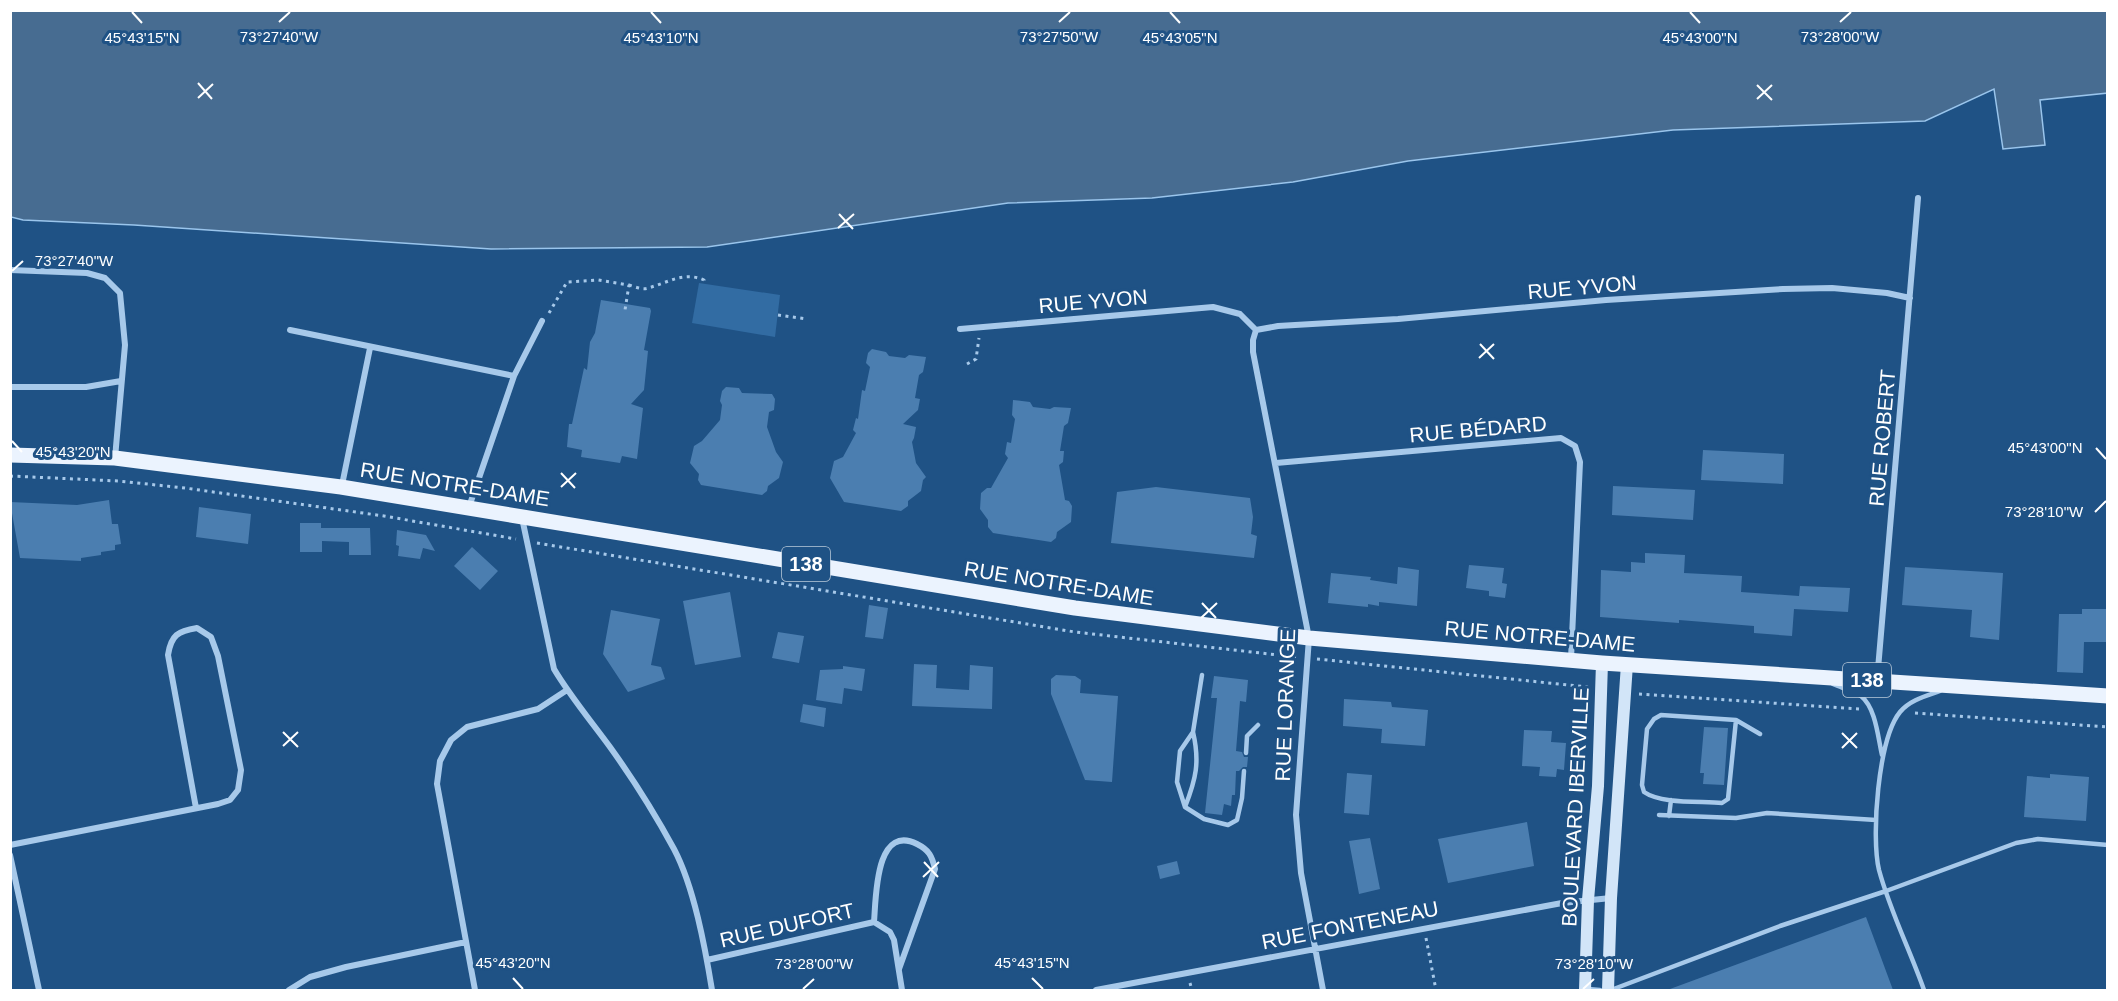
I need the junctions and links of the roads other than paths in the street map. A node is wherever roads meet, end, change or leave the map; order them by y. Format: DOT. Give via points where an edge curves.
graph roads {
  1 [pos="1918,198"];
  2 [pos="10,270"];
  3 [pos="1910,298"];
  4 [pos="542,321"];
  5 [pos="960,329"];
  6 [pos="290,330"];
  7 [pos="1256,330"];
  8 [pos="370,348"];
  9 [pos="514,376"];
  10 [pos="121,381"];
  11 [pos="10,387"];
  12 [pos="10,455"];
  13 [pos="115,458"];
  14 [pos="1276,463"];
  15 [pos="341,487"];
  16 [pos="469,507"];
  17 [pos="522,517"];
  18 [pos="1309,638"];
  19 [pos="1571,659"];
  20 [pos="1602,663"];
  21 [pos="1627,664"];
  22 [pos="1202,675"];
  23 [pos="1815,676"];
  24 [pos="1877,681"];
  25 [pos="1954,686"];
  26 [pos="567,690"];
  27 [pos="2108,696"];
  28 [pos="1736,720"];
  29 [pos="1257,725"];
  30 [pos="1193,732"];
  31 [pos="1760,734"];
  32 [pos="1246,753"];
  33 [pos="1883,758"];
  34 [pos="1244,771"];
  35 [pos="1671,800"];
  36 [pos="1185,807"];
  37 [pos="196,808"];
  38 [pos="1659,815"];
  39 [pos="1669,816"];
  40 [pos="1876,820"];
  41 [pos="10,845"];
  42 [pos="2108,845"];
  43 [pos="10,855"];
  44 [pos="1886,891"];
  45 [pos="1611,898"];
  46 [pos="1588,900"];
  47 [pos="874,922"];
  48 [pos="466,942"];
  49 [pos="1315,948"];
  50 [pos="707,960"];
  51 [pos="899,969"];
  52 [pos="1585,989"];
  53 [pos="39,990"];
  54 [pos="288,990"];
  55 [pos="475,990"];
  56 [pos="712,990"];
  57 [pos="902,990"];
  58 [pos="1096,990"];
  59 [pos="1323,990"];
  60 [pos="1600,990"];
  61 [pos="1610,990"];
  62 [pos="1924,990"];
  1 -- 3 [label="street, RUE ROBERT"];
  2 -- 10 [label="street" via="87,273 105,279 120,293 125,345"];
  3 -- 7 [label="street, RUE YVON" via="1843,289 1783,289"];
  3 -- 24 [label="street, RUE ROBERT"];
  4 -- 9 [label="street"];
  5 -- 7 [label="street, RUE YVON" via="1213,307 1240,314"];
  6 -- 8 [label="street"];
  7 -- 14 [label="street, RUE LORANGE" via="1253,352"];
  8 -- 9 [label="street"];
  8 -- 15 [label="street"];
  9 -- 16 [label="street"];
  10 -- 11 [label="street" via="86,387"];
  10 -- 13 [label="street"];
  12 -- 13 [label="main road, RUE NOTRE-DAME / 138"];
  13 -- 15 [label="main road, RUE NOTRE-DAME / 138"];
  14 -- 18 [label="street, RUE LORANGE"];
  14 -- 19 [label="street, RUE BÉDARD" via="1562,438 1575,446 1580,462"];
  15 -- 16 [label="main road, RUE NOTRE-DAME / 138"];
  16 -- 17 [label="main road, RUE NOTRE-DAME / 138"];
  17 -- 18 [label="main road, RUE NOTRE-DAME / 138" via="1075,608"];
  17 -- 26 [label="street" via="554,669"];
  18 -- 19 [label="main road, RUE NOTRE-DAME / 138"];
  18 -- 49 [label="street, RUE LORANGE" via="1296,815"];
  19 -- 20 [label="main road, RUE NOTRE-DAME / 138"];
  20 -- 21 [label="main road, RUE NOTRE-DAME / 138"];
  20 -- 46 [label="street, BOULEVARD IBERVILLE" via="1598,786"];
  21 -- 23 [label="main road, RUE NOTRE-DAME / 138"];
  21 -- 45 [label="street, BOULEVARD IBERVILLE"];
  22 -- 30 [label="lane"];
  23 -- 24 [label="main road, RUE NOTRE-DAME / 138"];
  23 -- 33 [label="lane" via="1861,697 1875,723"];
  24 -- 25 [label="main road, RUE NOTRE-DAME / 138"];
  25 -- 27 [label="main road, RUE NOTRE-DAME / 138"];
  25 -- 33 [label="lane" via="1918,699 1901,711 1893,723"];
  26 -- 48 [label="street" via="538,708 467,726 451,740 440,761 437,784"];
  26 -- 50 [label="street" via="612,750 675,850 693,900"];
  28 -- 31 [label="lane"];
  28 -- 35 [label="lane" via="1728,799 1722,803"];
  28 -- 35 [label="lane" via="1662,715 1650,724 1642,785 1650,796"];
  29 -- 32 [label="lane" via="1247,736"];
  30 -- 36 [label="lane" via="1198,754 1195,782"];
  30 -- 36 [label="lane" via="1180,751 1177,782"];
  33 -- 40 [label="lane"];
  34 -- 36 [label="lane" via="1238,820 1228,825 1204,819"];
  35 -- 39 [label="lane"];
  37 -- 37 [label="street" via="168,655 177,634 197,628 211,637 218,656 241,770 238,790 230,801"];
  37 -- 41 [label="street"];
  38 -- 39 [label="lane"];
  39 -- 40 [label="lane" via="1736,818 1776,813"];
  40 -- 44 [label="lane" via="1876,848"];
  42 -- 44 [label="lane" via="2038,839 2016,843"];
  43 -- 53 [label="street"];
  44 -- 61 [label="lane"];
  44 -- 62 [label="lane"];
  45 -- 46 [label="street, RUE FONTENEAU"];
  45 -- 61 [label="street, BOULEVARD IBERVILLE"];
  46 -- 49 [label="street, RUE FONTENEAU"];
  46 -- 52 [label="street, BOULEVARD IBERVILLE"];
  47 -- 50 [label="street, RUE DUFORT"];
  47 -- 51 [label="street, RUE DUFORT" via="890,932"];
  47 -- 51 [label="street, RUE DUFORT" via="878,872 888,847 910,841 926,848 935,869"];
  48 -- 54 [label="street" via="346,966 310,977"];
  48 -- 55 [label="street"];
  49 -- 58 [label="street, RUE FONTENEAU"];
  49 -- 59 [label="street, RUE LORANGE"];
  50 -- 56 [label="street"];
  51 -- 57 [label="street, RUE DUFORT"];
  52 -- 60 [label="lane"];
}
